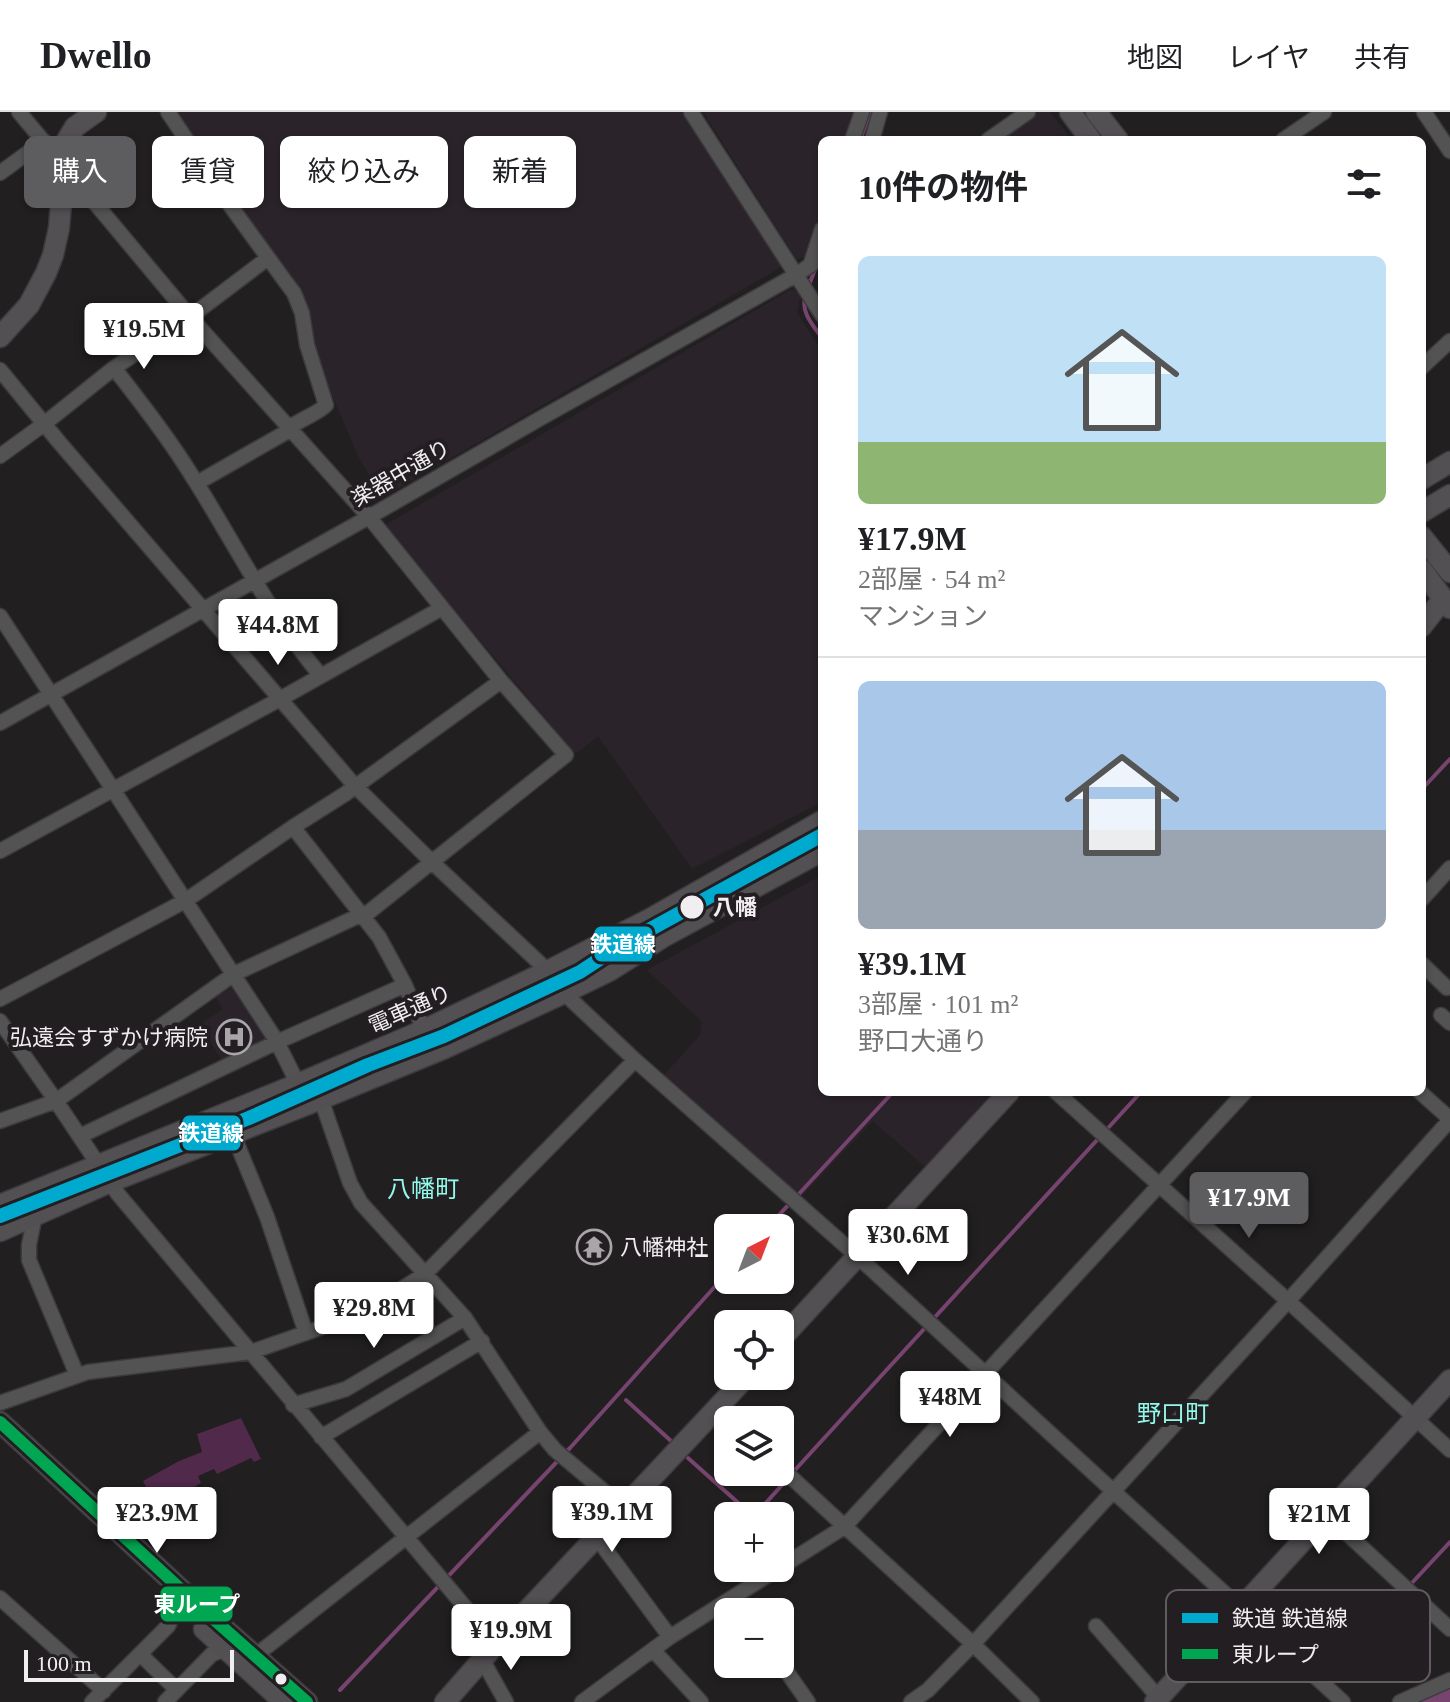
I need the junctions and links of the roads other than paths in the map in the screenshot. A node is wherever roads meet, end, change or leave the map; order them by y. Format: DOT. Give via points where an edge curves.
graph roads {
  1 [pos="19,112"];
  2 [pos="96,112"];
  3 [pos="168,112"];
  4 [pos="691,112"];
  5 [pos="862,112"];
  6 [pos="880,112"];
  7 [pos="1028,112"];
  8 [pos="1070,112"];
  9 [pos="1096,112"];
  10 [pos="1324,112"];
  11 [pos="1424,112"];
  12 [pos="40,136"];
  13 [pos="69,136"];
  14 [pos="853,136"];
  15 [pos="873,136"];
  16 [pos="994,136"];
  17 [pos="1088,136"];
  18 [pos="1115,136"];
  19 [pos="1289,136"];
  20 [pos="1450,151"];
  21 [pos="24,156"];
  22 [pos="0,173"];
  23 [pos="61,208"];
  24 [pos="99,208"];
  25 [pos="268,258"];
  26 [pos="816,262"];
  27 [pos="803,286"];
  28 [pos="818,309"];
  29 [pos="190,317"];
  30 [pos="0,337"];
  31 [pos="1450,341"];
  32 [pos="1426,363"];
  33 [pos="114,368"];
  34 [pos="0,370"];
  35 [pos="44,424"];
  36 [pos="290,429"];
  37 [pos="0,456"];
  38 [pos="1450,462"];
  39 [pos="1426,477"];
  40 [pos="197,483"];
  41 [pos="1450,495"];
  42 [pos="1426,510"];
  43 [pos="369,517"];
  44 [pos="1426,542"];
  45 [pos="1450,572"];
  46 [pos="1426,575"];
  47 [pos="256,581"];
  48 [pos="1447,604"];
  49 [pos="442,608"];
  50 [pos="204,610"];
  51 [pos="0,616"];
  52 [pos="1426,622"];
  53 [pos="321,676"];
  54 [pos="501,681"];
  55 [pos="51,694"];
  56 [pos="280,699"];
  57 [pos="0,723"];
  58 [pos="355,786"];
  59 [pos="114,789"];
  60 [pos="818,823"];
  61 [pos="293,827"];
  62 [pos="0,851"];
  63 [pos="818,853"];
  64 [pos="432,862"];
  65 [pos="1450,868"];
  66 [pos="1426,895"];
  67 [pos="185,901"];
  68 [pos="364,916"];
  69 [pos="1426,968"];
  70 [pos="548,971"];
  71 [pos="234,974"];
  72 [pos="405,985"];
  73 [pos="1447,988"];
  74 [pos="564,993"];
  75 [pos="0,999"];
  76 [pos="0,1021"];
  77 [pos="424,1030"];
  78 [pos="277,1042"];
  79 [pos="635,1060"];
  80 [pos="298,1084"];
  81 [pos="1005,1096"];
  82 [pos="1060,1096"];
  83 [pos="1241,1096"];
  84 [pos="1424,1096"];
  85 [pos="321,1099"];
  86 [pos="56,1101"];
  87 [pos="1450,1120"];
  88 [pos="0,1121"];
  89 [pos="233,1134"];
  90 [pos="80,1136"];
  91 [pos="105,1174"];
  92 [pos="1159,1186"];
  93 [pos="0,1205"];
  94 [pos="35,1215"];
  95 [pos="0,1231"];
  96 [pos="857,1256"];
  97 [pos="425,1274"];
  98 [pos="1288,1301"];
  99 [pos="465,1318"];
  100 [pos="794,1325"];
  101 [pos="306,1333"];
  102 [pos="482,1341"];
  103 [pos="251,1352"];
  104 [pos="985,1372"];
  105 [pos="77,1375"];
  106 [pos="1450,1380"];
  107 [pos="0,1403"];
  108 [pos="293,1405"];
  109 [pos="1416,1418"];
  110 [pos="0,1422"];
  111 [pos="714,1423"];
  112 [pos="540,1432"];
  113 [pos="321,1437"];
  114 [pos="0,1440"];
  115 [pos="1450,1450"];
  116 [pos="794,1480"];
  117 [pos="1112,1491"];
  118 [pos="624,1508"];
  119 [pos="1327,1515"];
  120 [pos="844,1527"];
  121 [pos="404,1538"];
  122 [pos="597,1538"];
  123 [pos="1221,1590"];
  124 [pos="1258,1590"];
  125 [pos="1408,1590"];
  126 [pos="170,1597"];
  127 [pos="735,1597"];
  128 [pos="0,1598"];
  129 [pos="1430,1610"];
  130 [pos="1096,1626"];
  131 [pos="1450,1629"];
  132 [pos="670,1637"];
  133 [pos="496,1644"];
  134 [pos="973,1644"];
  135 [pos="227,1649"];
  136 [pos="653,1650"];
  137 [pos="141,1655"];
  138 [pos="255,1656"];
  139 [pos="483,1661"];
  140 [pos="791,1678"];
  141 [pos="1450,1680"];
  142 [pos="1173,1682"];
  143 [pos="1321,1682"];
  144 [pos="177,1690"];
  145 [pos="104,1691"];
  146 [pos="1157,1700"];
  147 [pos="92,1702"];
  148 [pos="165,1702"];
  149 [pos="284,1702"];
  150 [pos="307,1702"];
  151 [pos="445,1702"];
  152 [pos="506,1702"];
  153 [pos="582,1702"];
  154 [pos="701,1702"];
  155 [pos="808,1702"];
  156 [pos="911,1702"];
  157 [pos="1032,1702"];
  158 [pos="1343,1702"];
  159 [pos="1400,1702"];
  1 -- 12 [label="street"];
  2 -- 13 [label="street"];
  3 -- 25 [label="street"];
  4 -- 27 [label="street"];
  5 -- 14 [label="street"];
  6 -- 15 [label="street"];
  7 -- 16 [label="street"];
  8 -- 17 [label="street"];
  9 -- 18 [label="street"];
  10 -- 19 [label="street"];
  11 -- 20 [label="street"];
  21 -- 22 [label="street"];
  23 -- 30 [label="street" via="50,265 29,305"];
  24 -- 29 [label="street"];
  25 -- 29 [label="street"];
  25 -- 36 [label="street" via="302,313 326,399 323,409"];
  26 -- 27 [label="street, 楽器中通り"];
  27 -- 28 [label="street"];
  27 -- 43 [label="street, 楽器中通り" via="541,418"];
  29 -- 33 [label="street"];
  29 -- 36 [label="street"];
  31 -- 32 [label="street"];
  33 -- 35 [label="street"];
  33 -- 40 [label="street"];
  34 -- 35 [label="street"];
  35 -- 37 [label="street"];
  35 -- 50 [label="street"];
  36 -- 40 [label="street"];
  36 -- 43 [label="street"];
  38 -- 39 [label="street"];
  40 -- 47 [label="street"];
  41 -- 42 [label="street"];
  43 -- 47 [label="street, 楽器中通り"];
  43 -- 49 [label="street"];
  44 -- 45 [label="street"];
  46 -- 48 [label="street"];
  47 -- 50 [label="street, 楽器中通り"];
  47 -- 53 [label="street"];
  48 -- 52 [label="street"];
  49 -- 53 [label="street"];
  49 -- 54 [label="street"];
  50 -- 55 [label="street, 楽器中通り"];
  50 -- 56 [label="street"];
  51 -- 55 [label="street"];
  53 -- 56 [label="street"];
  54 -- 58 [label="street"];
  54 -- 64 [label="street" via="566,755"];
  55 -- 57 [label="street, 楽器中通り"];
  55 -- 59 [label="street"];
  56 -- 58 [label="street"];
  56 -- 59 [label="street"];
  58 -- 61 [label="street"];
  58 -- 64 [label="street"];
  59 -- 62 [label="street"];
  59 -- 67 [label="street"];
  60 -- 70 [label="street, 電車通り"];
  61 -- 67 [label="street"];
  61 -- 68 [label="street"];
  63 -- 74 [label="street, 電車通り"];
  64 -- 68 [label="street"];
  64 -- 70 [label="street"];
  65 -- 66 [label="street"];
  67 -- 71 [label="street"];
  67 -- 75 [label="street"];
  68 -- 71 [label="street"];
  68 -- 72 [label="street"];
  69 -- 73 [label="street"];
  70 -- 74 [label="street"];
  70 -- 77 [label="street, 電車通り"];
  71 -- 78 [label="street"];
  71 -- 86 [label="street"];
  72 -- 77 [label="street"];
  72 -- 78 [label="street"];
  74 -- 79 [label="street"];
  74 -- 85 [label="street, 電車通り"];
  76 -- 86 [label="street"];
  77 -- 80 [label="street, 電車通り"];
  78 -- 80 [label="street"];
  78 -- 90 [label="street"];
  79 -- 96 [label="street"];
  79 -- 97 [label="street"];
  80 -- 91 [label="street, 電車通り"];
  81 -- 96 [label="street"];
  82 -- 92 [label="street"];
  83 -- 92 [label="street"];
  84 -- 87 [label="street"];
  85 -- 89 [label="street, 電車通り"];
  85 -- 97 [label="street" via="361,1203"];
  86 -- 88 [label="street"];
  86 -- 90 [label="street"];
  87 -- 98 [label="street"];
  89 -- 91 [label="street, 電車通り"];
  89 -- 101 [label="street"];
  90 -- 91 [label="street"];
  91 -- 93 [label="street, 電車通り"];
  91 -- 94 [label="street, 電車通り"];
  91 -- 103 [label="street"];
  92 -- 98 [label="street"];
  92 -- 104 [label="street"];
  94 -- 95 [label="street, 電車通り"];
  94 -- 105 [label="street" via="29,1260"];
  96 -- 100 [label="street"];
  96 -- 104 [label="street"];
  97 -- 99 [label="street"];
  97 -- 101 [label="street" via="386,1299"];
  98 -- 109 [label="street"];
  98 -- 117 [label="street"];
  99 -- 102 [label="street"];
  99 -- 108 [label="street" via="346,1389"];
  101 -- 103 [label="street"];
  102 -- 112 [label="street"];
  102 -- 113 [label="street"];
  103 -- 105 [label="street"];
  103 -- 108 [label="street"];
  104 -- 117 [label="street"];
  104 -- 120 [label="street"];
  105 -- 107 [label="street"];
  106 -- 109 [label="street"];
  108 -- 113 [label="street"];
  109 -- 115 [label="street"];
  109 -- 119 [label="street"];
  110 -- 138 [label="street"];
  111 -- 118 [label="street"];
  112 -- 118 [label="street"];
  112 -- 121 [label="street"];
  113 -- 121 [label="street"];
  114 -- 126 [label="street"];
  116 -- 120 [label="street"];
  117 -- 123 [label="street"];
  117 -- 134 [label="street"];
  118 -- 122 [label="street"];
  119 -- 124 [label="street"];
  119 -- 125 [label="street"];
  120 -- 127 [label="street"];
  120 -- 134 [label="street"];
  121 -- 133 [label="street"];
  121 -- 138 [label="street"];
  122 -- 132 [label="street"];
  122 -- 133 [label="street"];
  126 -- 135 [label="street"];
  126 -- 137 [label="street" via="171,1621"];
  127 -- 132 [label="street"];
  128 -- 145 [label="street"];
  129 -- 131 [label="street"];
  130 -- 146 [label="street"];
  132 -- 136 [label="street"];
  133 -- 139 [label="street"];
  134 -- 156 [label="street"];
  134 -- 157 [label="street"];
  135 -- 144 [label="street" via="212,1654"];
  135 -- 149 [label="street"];
  136 -- 153 [label="street"];
  136 -- 154 [label="street"];
  137 -- 144 [label="street"];
  137 -- 145 [label="street"];
  138 -- 150 [label="street"];
  139 -- 151 [label="street"];
  139 -- 152 [label="street"];
  140 -- 155 [label="street"];
  141 -- 159 [label="street"];
  142 -- 146 [label="street"];
  143 -- 158 [label="street"];
  144 -- 148 [label="street"];
  145 -- 147 [label="street"];
}
